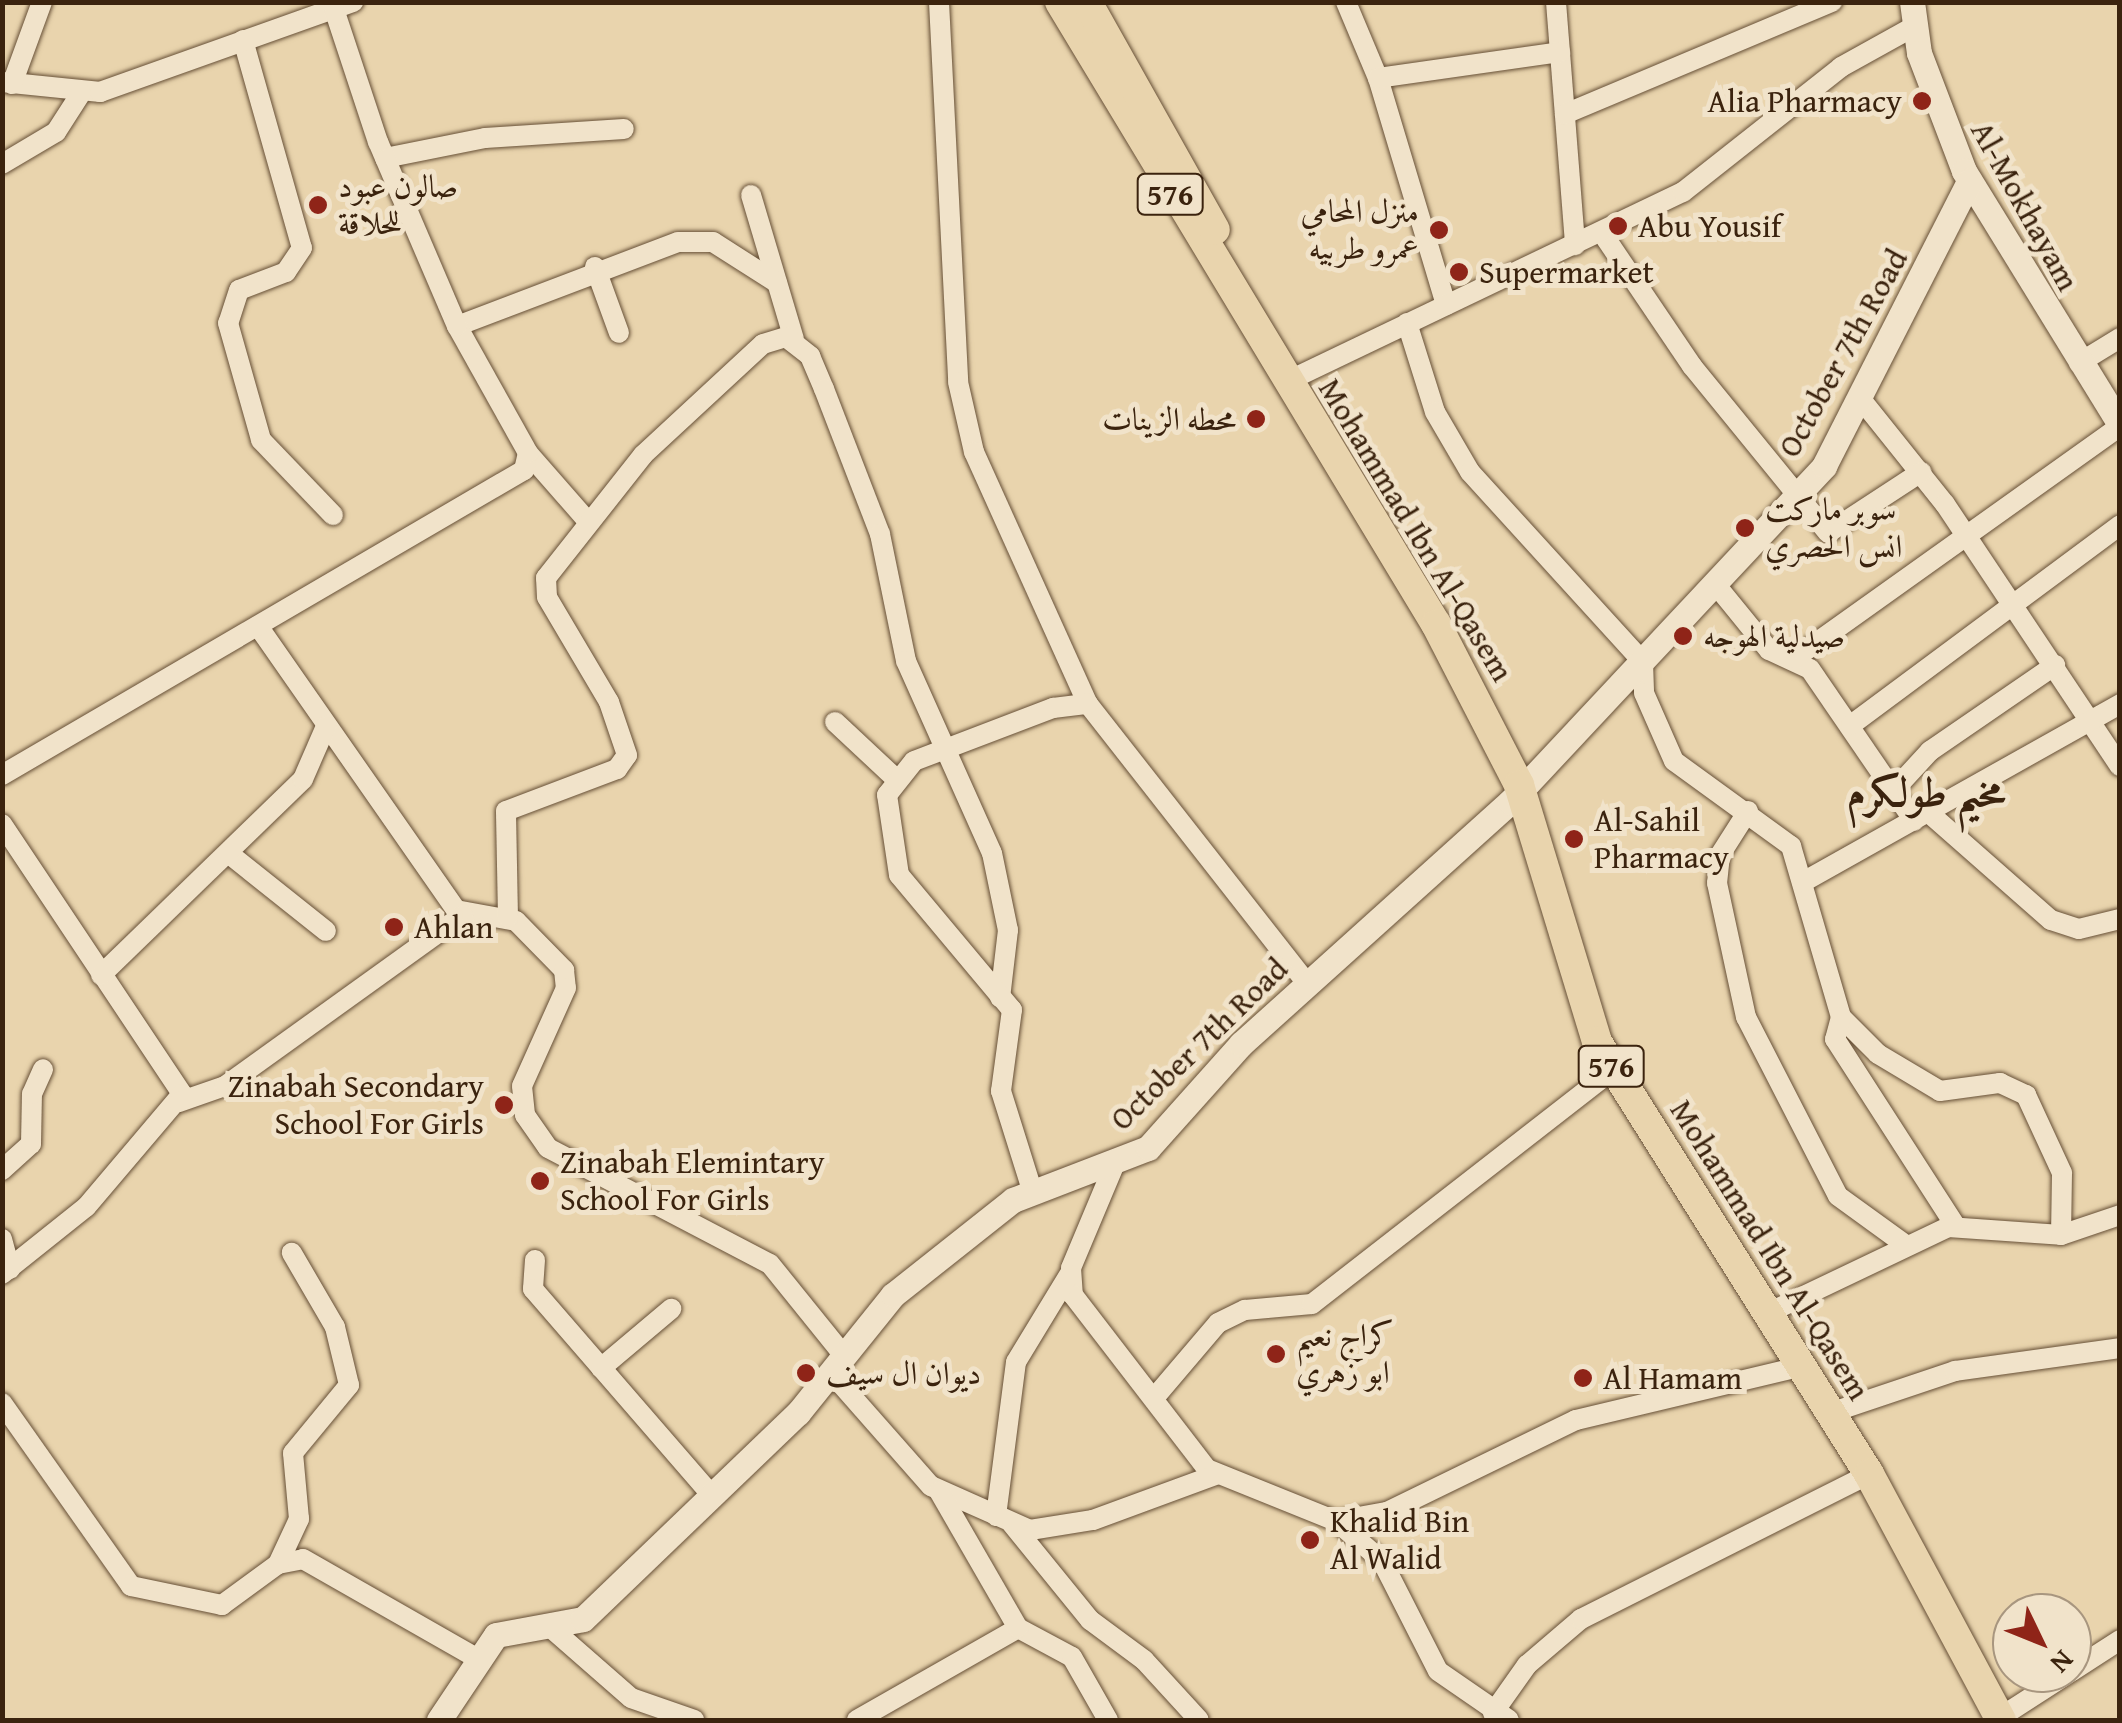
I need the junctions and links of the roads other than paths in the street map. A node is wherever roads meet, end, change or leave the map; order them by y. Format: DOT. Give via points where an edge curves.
graph roads {
  1 [pos="42,2"];
  2 [pos="287,2"];
  3 [pos="939,2"];
  4 [pos="1060,2"];
  5 [pos="1087,2"];
  6 [pos="1346,2"];
  7 [pos="1556,2"];
  8 [pos="1832,2"];
  9 [pos="343,6"];
  10 [pos="1914,14"];
  11 [pos="304,19"];
  12 [pos="243,40"];
  13 [pos="1560,52"];
  14 [pos="1378,78"];
  15 [pos="7,83"];
  16 [pos="81,94"];
  17 [pos="1564,114"];
  18 [pos="624,129"];
  19 [pos="385,158"];
  20 [pos="2,164"];
  21 [pos="1969,180"];
  22 [pos="750,195"];
  23 [pos="1602,234"];
  24 [pos="1575,245"];
  25 [pos="596,267"];
  26 [pos="777,283"];
  27 [pos="1446,304"];
  28 [pos="1407,323"];
  29 [pos="458,326"];
  30 [pos="619,334"];
  31 [pos="2120,338"];
  32 [pos="794,339"];
  33 [pos="2079,363"];
  34 [pos="1288,382"];
  35 [pos="1860,398"];
  36 [pos="2120,426"];
  37 [pos="528,453"];
  38 [pos="1920,472"];
  39 [pos="1795,498"];
  40 [pos="333,515"];
  41 [pos="585,518"];
  42 [pos="2120,525"];
  43 [pos="1963,531"];
  44 [pos="1716,585"];
  45 [pos="2012,602"];
  46 [pos="258,626"];
  47 [pos="1795,658"];
  48 [pos="1643,662"];
  49 [pos="2055,666"];
  50 [pos="1088,704"];
  51 [pos="2120,704"];
  52 [pos="835,722"];
  53 [pos="1851,724"];
  54 [pos="326,726"];
  55 [pos="2093,726"];
  56 [pos="940,752"];
  57 [pos="2120,766"];
  58 [pos="2,775"];
  59 [pos="894,777"];
  60 [pos="1894,789"];
  61 [pos="1521,790"];
  62 [pos="1748,811"];
  63 [pos="1922,817"];
  64 [pos="2,824"];
  65 [pos="228,853"];
  66 [pos="1803,882"];
  67 [pos="463,915"];
  68 [pos="508,917"];
  69 [pos="2120,918"];
  70 [pos="326,931"];
  71 [pos="101,974"];
  72 [pos="1308,983"];
  73 [pos="1000,998"];
  74 [pos="1841,1017"];
  75 [pos="44,1069"];
  76 [pos="1614,1070"];
  77 [pos="179,1102"];
  78 [pos="1112,1168"];
  79 [pos="2,1170"];
  80 [pos="1032,1190"];
  81 [pos="2120,1215"];
  82 [pos="1955,1225"];
  83 [pos="2061,1235"];
  84 [pos="2,1239"];
  85 [pos="1907,1246"];
  86 [pos="292,1253"];
  87 [pos="535,1260"];
  88 [pos="6,1272"];
  89 [pos="1069,1275"];
  90 [pos="672,1309"];
  91 [pos="1766,1314"];
  92 [pos="2120,1348"];
  93 [pos="839,1366"];
  94 [pos="601,1368"];
  95 [pos="1799,1368"];
  96 [pos="1155,1398"];
  97 [pos="2,1403"];
  98 [pos="1830,1413"];
  99 [pos="1869,1474"];
  100 [pos="1215,1475"];
  101 [pos="939,1491"];
  102 [pos="708,1492"];
  103 [pos="1003,1519"];
  104 [pos="1336,1520"];
  105 [pos="278,1564"];
  106 [pos="551,1628"];
  107 [pos="1018,1628"];
  108 [pos="2120,1640"];
  109 [pos="475,1657"];
  110 [pos="2092,1658"];
  111 [pos="2040,1693"];
  112 [pos="1468,1698"];
  113 [pos="1501,1717"];
  114 [pos="439,1720"];
  115 [pos="694,1720"];
  116 [pos="858,1720"];
  117 [pos="1108,1720"];
  118 [pos="1199,1720"];
  119 [pos="1461,1720"];
  120 [pos="1999,1720"];
  1 -- 15 [label="street"];
  2 -- 11 [label="street"];
  3 -- 50 [label="street" via="962,406 983,474"];
  4 -- 34 [label="main road, Mohammad Ibn Al-Qasem / 576"];
  5 -- 34 [label="main road, Mohammad Ibn Al-Qasem / 576" via="1240,276"];
  6 -- 14 [label="street"];
  7 -- 13 [label="street"];
  8 -- 17 [label="street"];
  9 -- 11 [label="street"];
  9 -- 19 [label="street"];
  10 -- 21 [label="street, Al-Mokhayam" via="1936,108"];
  10 -- 23 [label="street" via="1714,173"];
  11 -- 12 [label="street"];
  12 -- 16 [label="street"];
  12 -- 40 [label="street" via="302,248 286,272 239,290 228,322 261,440"];
  13 -- 14 [label="street"];
  13 -- 17 [label="street"];
  14 -- 27 [label="street"];
  15 -- 16 [label="street"];
  16 -- 20 [label="street" via="56,132"];
  17 -- 24 [label="street"];
  18 -- 19 [label="street" via="486,138"];
  19 -- 29 [label="street"];
  21 -- 33 [label="street, Al-Mokhayam"];
  21 -- 35 [label="street, October 7th Road"];
  22 -- 26 [label="street"];
  23 -- 24 [label="street"];
  23 -- 39 [label="street"];
  24 -- 27 [label="street"];
  25 -- 26 [label="street" via="678,242 713,242"];
  25 -- 29 [label="street"];
  25 -- 30 [label="street"];
  26 -- 32 [label="street"];
  27 -- 28 [label="street"];
  28 -- 34 [label="street"];
  28 -- 48 [label="street" via="1435,412 1470,472"];
  29 -- 37 [label="street"];
  31 -- 33 [label="street"];
  32 -- 41 [label="street" via="763,344"];
  32 -- 56 [label="street" via="810,356 880,534 906,661"];
  33 -- 36 [label="street, Al-Mokhayam"];
  34 -- 61 [label="main road, Mohammad Ibn Al-Qasem / 576" via="1436,624"];
  35 -- 38 [label="street"];
  35 -- 39 [label="street, October 7th Road"];
  36 -- 43 [label="street"];
  37 -- 41 [label="street"];
  37 -- 46 [label="street" via="512,483"];
  38 -- 39 [label="street" via="1830,532"];
  38 -- 43 [label="street"];
  39 -- 44 [label="street, October 7th Road"];
  41 -- 68 [label="street" via="545,588 609,702 627,755 617,769 506,811"];
  42 -- 45 [label="street"];
  43 -- 45 [label="street"];
  43 -- 47 [label="street"];
  44 -- 47 [label="street" via="1769,650"];
  44 -- 48 [label="street, October 7th Road"];
  45 -- 49 [label="street"];
  45 -- 53 [label="street"];
  46 -- 54 [label="street"];
  46 -- 58 [label="street"];
  47 -- 53 [label="street"];
  48 -- 61 [label="street, October 7th Road"];
  48 -- 62 [label="street" via="1644,693 1674,761"];
  49 -- 55 [label="street"];
  49 -- 60 [label="street" via="1930,751"];
  50 -- 56 [label="street" via="1053,708"];
  50 -- 72 [label="street"];
  51 -- 55 [label="street"];
  52 -- 59 [label="street"];
  53 -- 60 [label="street"];
  54 -- 65 [label="street" via="303,779"];
  54 -- 67 [label="street"];
  55 -- 57 [label="street"];
  55 -- 63 [label="street"];
  56 -- 59 [label="street"];
  56 -- 73 [label="street" via="996,866 1009,947"];
  59 -- 73 [label="street" via="886,806 900,876"];
  60 -- 63 [label="street"];
  61 -- 72 [label="street, October 7th Road"];
  61 -- 76 [label="main road, Mohammad Ibn Al-Qasem / 576" via="1577,986"];
  62 -- 66 [label="street" via="1791,846"];
  62 -- 85 [label="street" via="1720,855 1717,883 1746,1017 1838,1196"];
  63 -- 66 [label="street"];
  63 -- 69 [label="street" via="2051,920 2079,930"];
  64 -- 71 [label="street"];
  65 -- 70 [label="street"];
  65 -- 71 [label="street"];
  66 -- 74 [label="street" via="1820,970"];
  67 -- 68 [label="street"];
  67 -- 77 [label="street" via="225,1086"];
  68 -- 93 [label="street" via="567,978 522,1086 525,1115 548,1148 770,1264"];
  71 -- 77 [label="street" via="180,1085"];
  72 -- 78 [label="street, October 7th Road" via="1148,1148"];
  73 -- 80 [label="street" via="1013,1020 1001,1091"];
  74 -- 82 [label="street" via="1835,1038"];
  74 -- 83 [label="street" via="1878,1054 1940,1091 2019,1089 2062,1173"];
  75 -- 79 [label="street" via="32,1094 32,1144"];
  76 -- 91 [label="main road, Mohammad Ibn Al-Qasem / 576"];
  76 -- 96 [label="street" via="1312,1304 1245,1310 1218,1323"];
  77 -- 88 [label="street" via="86,1207"];
  78 -- 80 [label="street, October 7th Road"];
  78 -- 89 [label="street"];
  80 -- 93 [label="street, October 7th Road" via="893,1296"];
  81 -- 83 [label="street"];
  82 -- 83 [label="street"];
  82 -- 85 [label="street"];
  84 -- 88 [label="street"];
  85 -- 91 [label="street"];
  86 -- 105 [label="street" via="337,1330 349,1385 293,1452 299,1520"];
  87 -- 94 [label="street" via="533,1289"];
  89 -- 96 [label="street" via="1076,1301"];
  89 -- 103 [label="street" via="1016,1362"];
  90 -- 94 [label="street"];
  91 -- 95 [label="main road, Mohammad Ibn Al-Qasem / 576"];
  92 -- 98 [label="street" via="1954,1371"];
  93 -- 101 [label="street"];
  93 -- 102 [label="street, October 7th Road"];
  94 -- 102 [label="street"];
  95 -- 98 [label="main road, Mohammad Ibn Al-Qasem / 576"];
  95 -- 104 [label="street" via="1576,1420 1387,1512"];
  96 -- 100 [label="street"];
  97 -- 105 [label="street" via="131,1586 222,1605"];
  98 -- 99 [label="main road, Mohammad Ibn Al-Qasem / 576"];
  99 -- 113 [label="street" via="1581,1619 1527,1665"];
  99 -- 120 [label="main road, Mohammad Ibn Al-Qasem / 576"];
  100 -- 103 [label="street" via="1052,1530"];
  100 -- 104 [label="street"];
  101 -- 103 [label="street"];
  101 -- 107 [label="street"];
  102 -- 106 [label="street, October 7th Road" via="582,1619"];
  103 -- 118 [label="street" via="1090,1620 1144,1660"];
  104 -- 112 [label="street" via="1382,1561 1426,1656"];
  105 -- 109 [label="street" via="303,1560"];
  106 -- 109 [label="street, October 7th Road" via="512,1626"];
  106 -- 115 [label="street" via="631,1698"];
  107 -- 116 [label="street"];
  107 -- 117 [label="street" via="1072,1657"];
  108 -- 110 [label="street"];
  109 -- 114 [label="street, October 7th Road"];
  111 -- 120 [label="street"];
  112 -- 113 [label="street"];
  112 -- 119 [label="street"];
}
